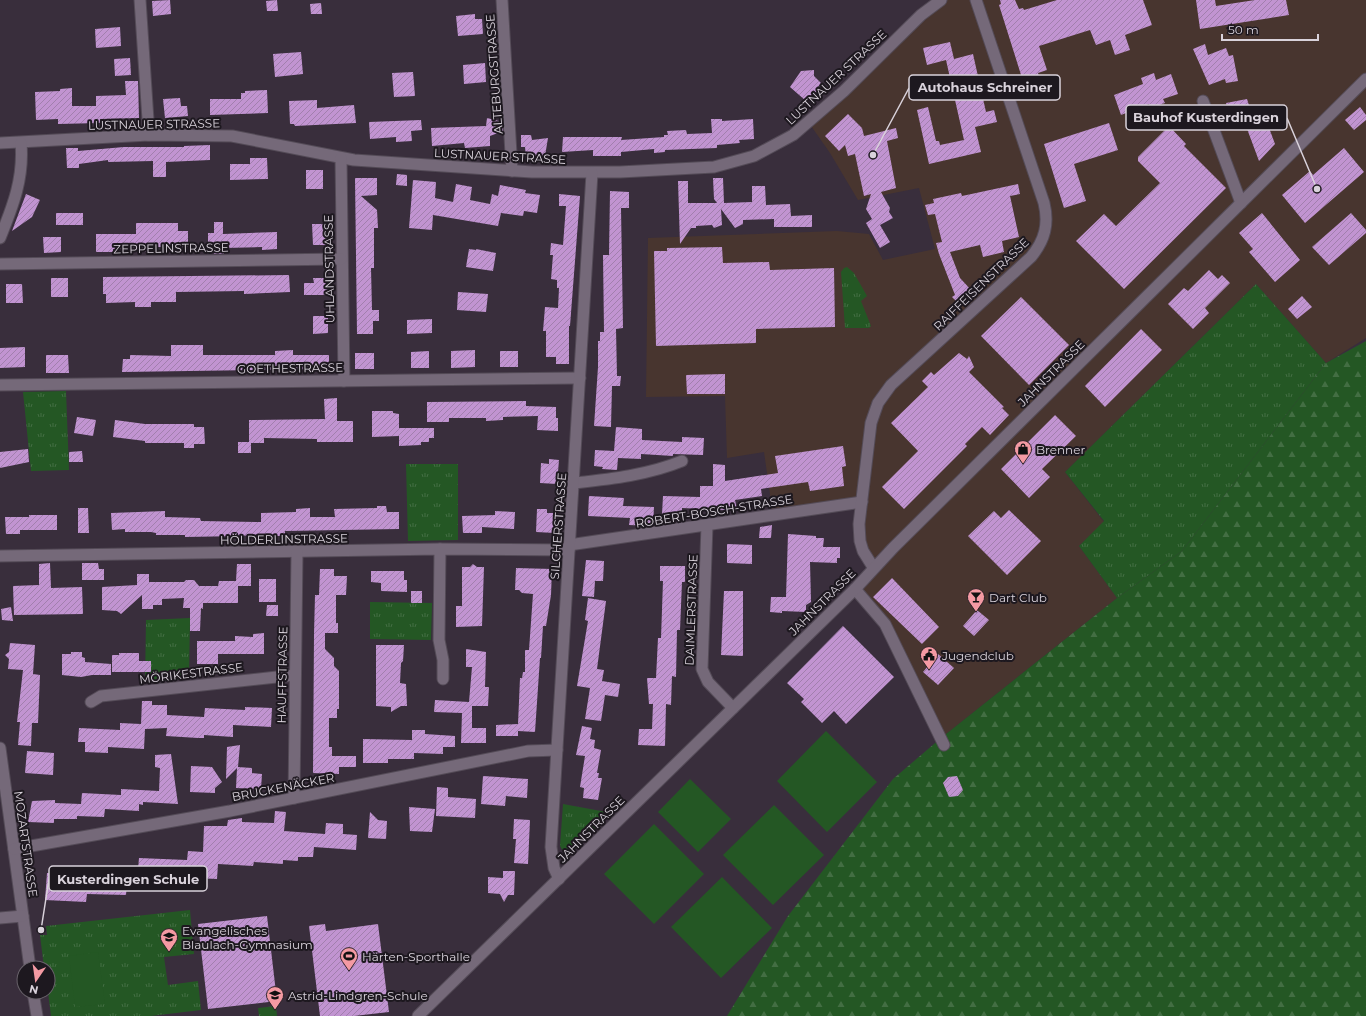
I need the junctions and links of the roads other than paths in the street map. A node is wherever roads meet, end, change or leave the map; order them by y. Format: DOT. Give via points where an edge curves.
graph roads {
  1 [pos="140,0"];
  2 [pos="502,0"];
  3 [pos="941,0"];
  4 [pos="976,0"];
  5 [pos="1366,79"];
  6 [pos="1203,101"];
  7 [pos="149,135"];
  8 [pos="0,143"];
  9 [pos="21,143"];
  10 [pos="342,158"];
  11 [pos="512,171"];
  12 [pos="592,173"];
  13 [pos="1241,203"];
  14 [pos="0,238"];
  15 [pos="342,259"];
  16 [pos="0,264"];
  17 [pos="580,378"];
  18 [pos="344,381"];
  19 [pos="0,386"];
  20 [pos="682,461"];
  21 [pos="574,483"];
  22 [pos="862,502"];
  23 [pos="707,525"];
  24 [pos="569,547"];
  25 [pos="440,549"];
  26 [pos="297,552"];
  27 [pos="0,556"];
  28 [pos="874,567"];
  29 [pos="855,589"];
  30 [pos="295,675"];
  31 [pos="443,678"];
  32 [pos="91,702"];
  33 [pos="733,708"];
  34 [pos="944,745"];
  35 [pos="0,748"];
  36 [pos="557,750"];
  37 [pos="2,787"];
  38 [pos="294,798"];
  39 [pos="14,849"];
  40 [pos="559,879"];
  41 [pos="23,916"];
  42 [pos="0,918"];
  43 [pos="29,960"];
  44 [pos="34,1000"];
  45 [pos="37,1016"];
  46 [pos="418,1016"];
  1 -- 7 [label="street"];
  2 -- 11 [label="street, ALTEBURGSTRASSE"];
  3 -- 12 [label="street, LUSTNAUER STRASSE" via="921,15 815,118 780,144 741,161 714,167"];
  4 -- 22 [label="street, RAIFFEISENSTRASSE" via="1044,203 1044,236 1040,246 1030,257 884,393 871,423"];
  5 -- 13 [label="street, JAHNSTRASSE"];
  6 -- 13 [label="street"];
  7 -- 9 [label="street, LUSTNAUER STRASSE"];
  7 -- 10 [label="street, LUSTNAUER STRASSE" via="238,136"];
  8 -- 9 [label="street, LUSTNAUER STRASSE"];
  9 -- 14 [label="street" via="21,178"];
  10 -- 11 [label="street, LUSTNAUER STRASSE"];
  10 -- 15 [label="street, UHLANDSTRASSE"];
  11 -- 12 [label="street, LUSTNAUER STRASSE"];
  12 -- 17 [label="street, SILCHERSTRASSE"];
  13 -- 28 [label="street, JAHNSTRASSE"];
  15 -- 16 [label="street, ZEPPELINSTRASSE"];
  15 -- 18 [label="street, UHLANDSTRASSE"];
  17 -- 18 [label="street, GOETHESTRASSE"];
  17 -- 21 [label="street, SILCHERSTRASSE"];
  18 -- 19 [label="street, GOETHESTRASSE"];
  20 -- 21 [label="street" via="630,475"];
  21 -- 24 [label="street, SILCHERSTRASSE"];
  22 -- 23 [label="street, ROBERT-BOSCH-STRASSE"];
  22 -- 28 [label="street, RAIFFEISENSTRASSE" via="860,541 863,551"];
  23 -- 24 [label="street, ROBERT-BOSCH-STRASSE"];
  23 -- 33 [label="street, DAIMLERSTRASSE" via="702,669 708,682"];
  24 -- 25 [label="street, HÖLDERLINSTRASSE"];
  24 -- 36 [label="street, SILCHERSTRASSE"];
  25 -- 26 [label="street, HÖLDERLINSTRASSE"];
  25 -- 31 [label="street" via="439,640 444,660"];
  26 -- 27 [label="street, HÖLDERLINSTRASSE"];
  26 -- 30 [label="street, HAUFFSTRASSE"];
  28 -- 29 [label="street, JAHNSTRASSE"];
  29 -- 33 [label="street, JAHNSTRASSE"];
  29 -- 34 [label="street" via="885,624"];
  30 -- 32 [label="street, MÖRIKESTRASSE" via="101,696"];
  30 -- 38 [label="street, HAUFFSTRASSE"];
  33 -- 40 [label="street, JAHNSTRASSE"];
  35 -- 37 [label="street, MOZARTSTRASSE"];
  36 -- 38 [label="street, BRUCKENÄCKER" via="528,751"];
  36 -- 40 [label="street, SILCHERSTRASSE" via="551,854"];
  37 -- 39 [label="street, MOZARTSTRASSE"];
  38 -- 39 [label="street, BRUCKENÄCKER"];
  39 -- 41 [label="street, MOZARTSTRASSE"];
  40 -- 46 [label="street, JAHNSTRASSE"];
  41 -- 42 [label="street"];
  41 -- 43 [label="street, MOZARTSTRASSE"];
  44 -- 45 [label="street"];
}
